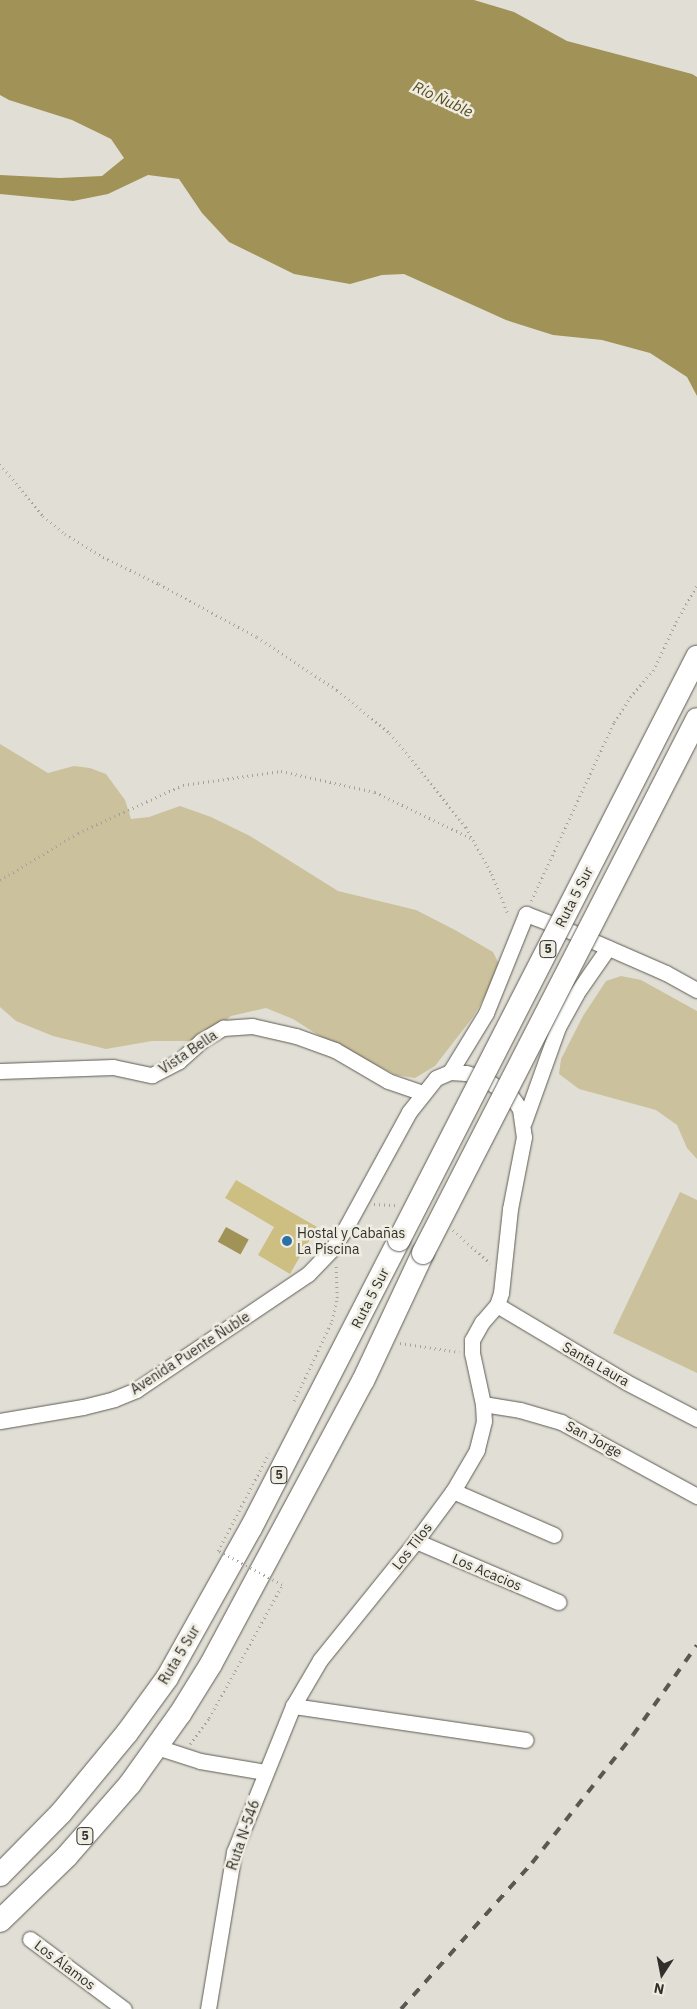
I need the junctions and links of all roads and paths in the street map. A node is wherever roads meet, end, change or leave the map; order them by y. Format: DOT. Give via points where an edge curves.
graph roads {
  1 [pos="0,464"];
  2 [pos="697,585"];
  3 [pos="697,657"];
  4 [pos="697,719"];
  5 [pos="472,838"];
  6 [pos="0,880"];
  7 [pos="526,914"];
  8 [pos="608,948"];
  9 [pos="697,990"];
  10 [pos="0,1071"];
  11 [pos="450,1072"];
  12 [pos="422,1093"];
  13 [pos="524,1122"];
  14 [pos="332,1249"];
  15 [pos="498,1304"];
  16 [pos="385,1337"];
  17 [pos="472,1353"];
  18 [pos="483,1404"];
  19 [pos="290,1409"];
  20 [pos="697,1419"];
  21 [pos="0,1421"];
  22 [pos="269,1453"];
  23 [pos="453,1492"];
  24 [pos="697,1496"];
  25 [pos="554,1535"];
  26 [pos="416,1541"];
  27 [pos="558,1602"];
  28 [pos="293,1706"];
  29 [pos="526,1740"];
  30 [pos="157,1747"];
  31 [pos="181,1756"];
  32 [pos="265,1772"];
  33 [pos="0,1875"];
  34 [pos="0,1921"];
  35 [pos="30,1939"];
  36 [pos="124,2009"];
  37 [pos="208,2009"];
  1 -- 5 [label="path" via="43,516 65,534 103,558 257,637 337,690 390,733"];
  2 -- 7 [label="path" via="653,671 630,697 610,729"];
  3 -- 33 [label="highway, Ruta 5 Sur / 5, bridge" via="256,1519 167,1678 127,1733 61,1812"];
  4 -- 16 [label="highway, Ruta 5 Sur / 5, bridge" via="423,1253"];
  5 -- 6 [label="path" via="375,792 281,771 184,785 78,833"];
  5 -- 7 [label="path" via="492,874 510,920"];
  7 -- 8 [label="street"];
  7 -- 11 [label="street" via="486,1013"];
  8 -- 9 [label="street"];
  8 -- 13 [label="street" via="558,1027"];
  10 -- 12 [label="street, Vista Bella" via="113,1067 152,1075 179,1061 201,1041 223,1028 252,1026 296,1036 335,1050 388,1081"];
  11 -- 12 [label="street, Avenida Puente Ñuble" via="436,1078"];
  11 -- 13 [label="street" via="466,1073 496,1085 511,1096"];
  12 -- 14 [label="street, Avenida Puente Ñuble"];
  13 -- 15 [label="street"];
  14 -- 19 [label="path" via="337,1274 335,1310"];
  14 -- 21 [label="street, Avenida Puente Ñuble" via="308,1274 286,1290 136,1390 114,1400"];
  15 -- 17 [label="street, Los Tilos" via="476,1330"];
  15 -- 20 [label="street, Santa Laura" via="618,1378"];
  16 -- 17 [label="path" via="400,1343"];
  16 -- 30 [label="highway, Ruta 5 Sur / 5" via="241,1612 212,1664"];
  17 -- 18 [label="street, Los Tilos"];
  18 -- 23 [label="street, Los Tilos" via="484,1421 477,1450"];
  18 -- 24 [label="street, San Jorge" via="561,1422"];
  22 -- 31 [label="path, bridge" via="218,1551 282,1585 209,1718"];
  23 -- 25 [label="street"];
  23 -- 26 [label="street, Los Tilos"];
  26 -- 27 [label="street, Los Acacios"];
  26 -- 28 [label="street, Los Tilos" via="320,1660"];
  28 -- 29 [label="street"];
  28 -- 32 [label="street, Los Tilos"];
  30 -- 31 [label="street"];
  30 -- 34 [label="highway, Ruta 5 Sur / 5" via="98,1821 36,1888"];
  31 -- 32 [label="street"];
  32 -- 37 [label="street, Ruta N-546" via="232,1860"];
  35 -- 36 [label="street, Los Álamos"];
}
